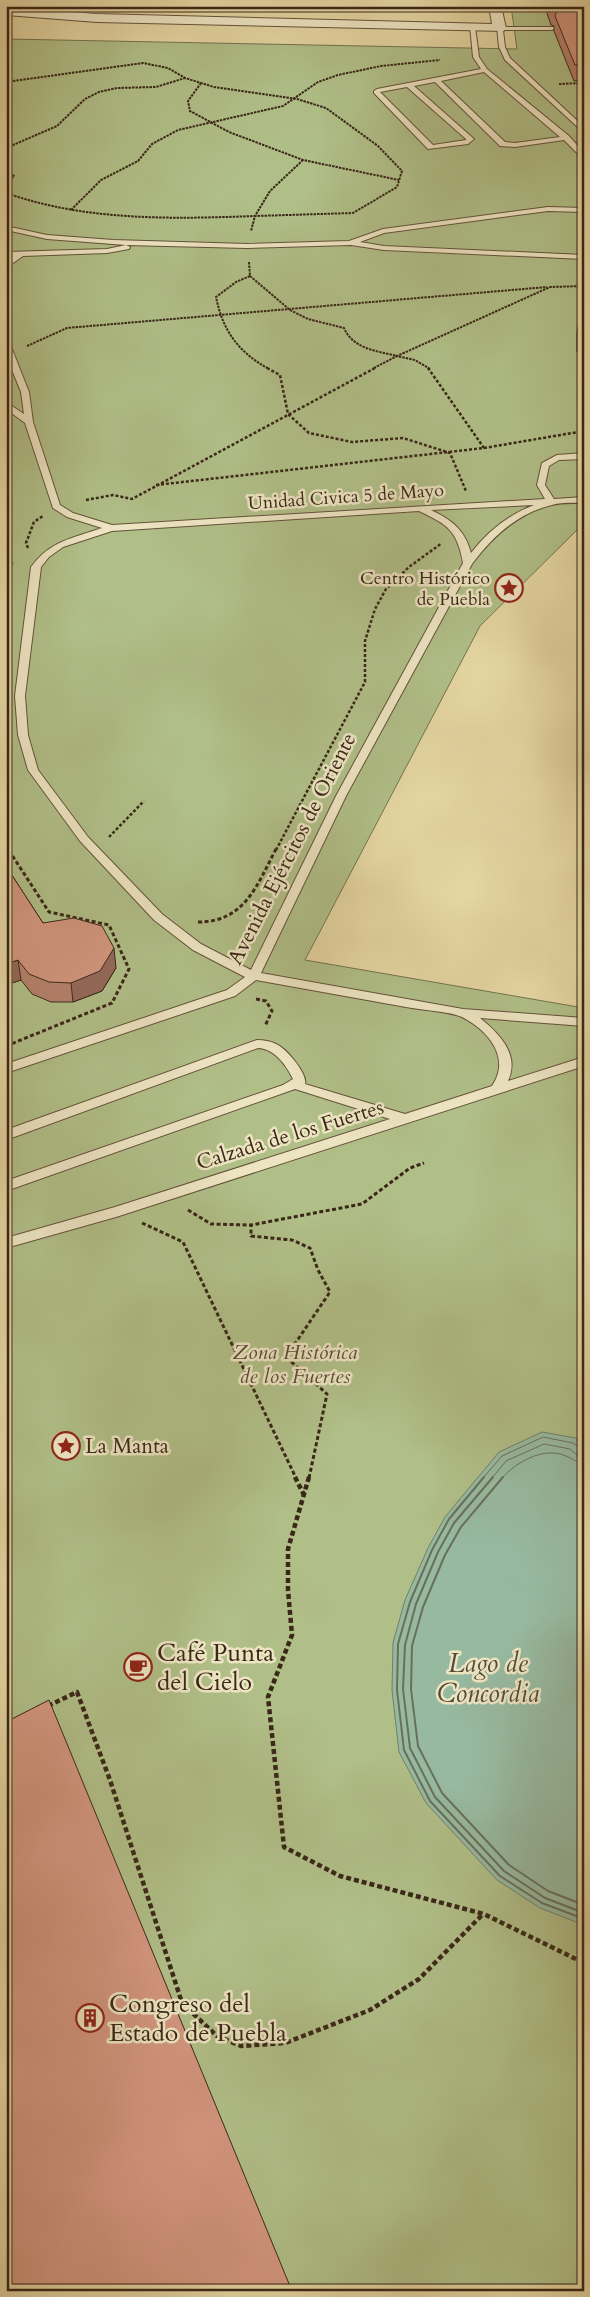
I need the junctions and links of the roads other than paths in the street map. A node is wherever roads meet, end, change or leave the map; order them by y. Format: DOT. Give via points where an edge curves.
graph roads {
  1 [pos="173,6"];
  2 [pos="495,6"];
  3 [pos="6,11"];
  4 [pos="469,13"];
  5 [pos="96,18"];
  6 [pos="472,27"];
  7 [pos="499,28"];
  8 [pos="552,28"];
  9 [pos="485,70"];
  10 [pos="437,80"];
  11 [pos="409,85"];
  12 [pos="584,130"];
  13 [pos="566,138"];
  14 [pos="584,158"];
  15 [pos="583,209"];
  16 [pos="6,228"];
  17 [pos="144,243"];
  18 [pos="350,243"];
  19 [pos="6,254"];
  20 [pos="20,254"];
  21 [pos="584,256"];
  22 [pos="6,266"];
  23 [pos="6,344"];
  24 [pos="6,405"];
  25 [pos="29,422"];
  26 [pos="584,456"];
  27 [pos="584,500"];
  28 [pos="551,502"];
  29 [pos="418,508"];
  30 [pos="111,528"];
  31 [pos="468,563"];
  32 [pos="254,976"];
  33 [pos="463,1013"];
  34 [pos="584,1022"];
  35 [pos="584,1061"];
  36 [pos="6,1069"];
  37 [pos="295,1085"];
  38 [pos="495,1091"];
  39 [pos="405,1119"];
  40 [pos="6,1135"];
  41 [pos="6,1186"];
  42 [pos="6,1243"];
  1 -- 5 [label="street"];
  2 -- 7 [label="street"];
  3 -- 5 [label="street"];
  4 -- 6 [label="street"];
  5 -- 6 [label="street"];
  6 -- 7 [label="street"];
  6 -- 9 [label="lane" via="476,57"];
  7 -- 8 [label="lane"];
  7 -- 12 [label="lane" via="507,58"];
  9 -- 10 [label="lane"];
  9 -- 13 [label="lane"];
  10 -- 11 [label="lane"];
  10 -- 13 [label="lane" via="504,144"];
  11 -- 11 [label="lane" via="470,139 470,140 431,147 376,93"];
  13 -- 14 [label="lane"];
  15 -- 18 [label="lane" via="548,209 383,231"];
  16 -- 17 [label="lane" via="47,237"];
  17 -- 18 [label="lane" via="247,246"];
  17 -- 20 [label="lane" via="107,251"];
  18 -- 21 [label="lane" via="384,248"];
  19 -- 20 [label="lane"];
  20 -- 22 [label="lane"];
  23 -- 25 [label="lane" via="25,392"];
  24 -- 25 [label="lane"];
  25 -- 30 [label="lane, Unidad Civica 5 de Mayo" via="56,506 70,516"];
  26 -- 28 [label="lane" via="557,458 545,464 541,485"];
  27 -- 28 [label="lane, Unidad Civica 5 de Mayo"];
  28 -- 29 [label="lane, Unidad Civica 5 de Mayo"];
  28 -- 31 [label="lane, Avenida Ejércitos de Oriente" via="516,515 483,543"];
  29 -- 30 [label="lane, Unidad Civica 5 de Mayo"];
  29 -- 31 [label="lane" via="448,522 457,530 464,540"];
  30 -- 32 [label="lane, Unidad Civica 5 de Mayo" via="60,545 46,554 36,567 20,696 23,735 33,770 84,839 158,917 197,947"];
  31 -- 32 [label="lane, Avenida Ejércitos de Oriente" via="341,796"];
  32 -- 33 [label="lane"];
  32 -- 36 [label="lane, Avenida Ejércitos de Oriente" via="231,993"];
  33 -- 34 [label="lane"];
  33 -- 38 [label="lane" via="494,1034 504,1052 504,1078"];
  35 -- 38 [label="lane, Calzada de los Fuertes"];
  37 -- 39 [label="lane"];
  37 -- 40 [label="lane" via="300,1081 299,1077 274,1046 257,1044"];
  37 -- 41 [label="lane"];
  38 -- 39 [label="lane, Calzada de los Fuertes"];
  39 -- 42 [label="lane, Calzada de los Fuertes" via="116,1212"];
}
